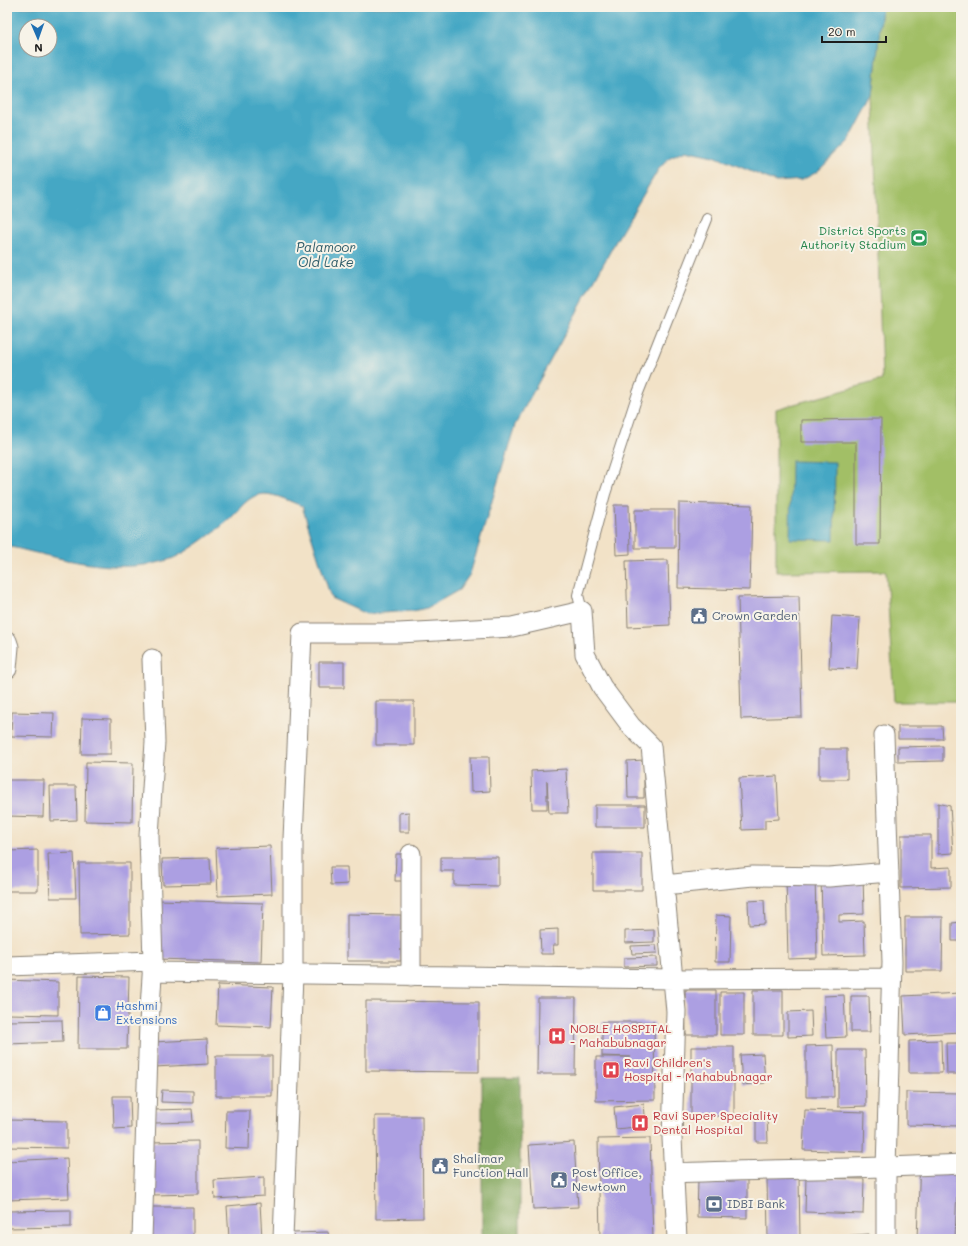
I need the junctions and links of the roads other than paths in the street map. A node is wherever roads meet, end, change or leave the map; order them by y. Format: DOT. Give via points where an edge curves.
graph roads {
  1 [pos="706,219"];
  2 [pos="582,611"];
  3 [pos="7,641"];
  4 [pos="152,659"];
  5 [pos="7,669"];
  6 [pos="884,735"];
  7 [pos="411,854"];
  8 [pos="889,872"];
  9 [pos="664,885"];
  10 [pos="7,966"];
  11 [pos="153,966"];
  12 [pos="292,975"];
  13 [pos="411,976"];
  14 [pos="891,978"];
  15 [pos="674,979"];
  16 [pos="961,1164"];
  17 [pos="886,1168"];
  18 [pos="674,1173"];
  19 [pos="142,1239"];
  20 [pos="283,1239"];
  21 [pos="677,1239"];
  22 [pos="886,1239"];
  1 -- 2 [label="lane" via="638,393 605,494 578,595"];
  2 -- 9 [label="street" via="585,654 602,687 631,726 651,746"];
  2 -- 12 [label="street" via="512,627 400,633 302,633 293,839"];
  3 -- 5 [label="street"];
  4 -- 11 [label="street" via="154,742 149,836"];
  6 -- 8 [label="street"];
  7 -- 13 [label="street"];
  8 -- 9 [label="street" via="830,877 753,876"];
  8 -- 14 [label="street"];
  9 -- 15 [label="street"];
  10 -- 11 [label="street"];
  11 -- 12 [label="street"];
  11 -- 19 [label="street"];
  12 -- 13 [label="street"];
  12 -- 20 [label="street"];
  13 -- 15 [label="street"];
  14 -- 15 [label="street"];
  14 -- 17 [label="street"];
  15 -- 18 [label="street"];
  16 -- 17 [label="street"];
  17 -- 18 [label="street"];
  17 -- 22 [label="street"];
  18 -- 21 [label="street"];
}
